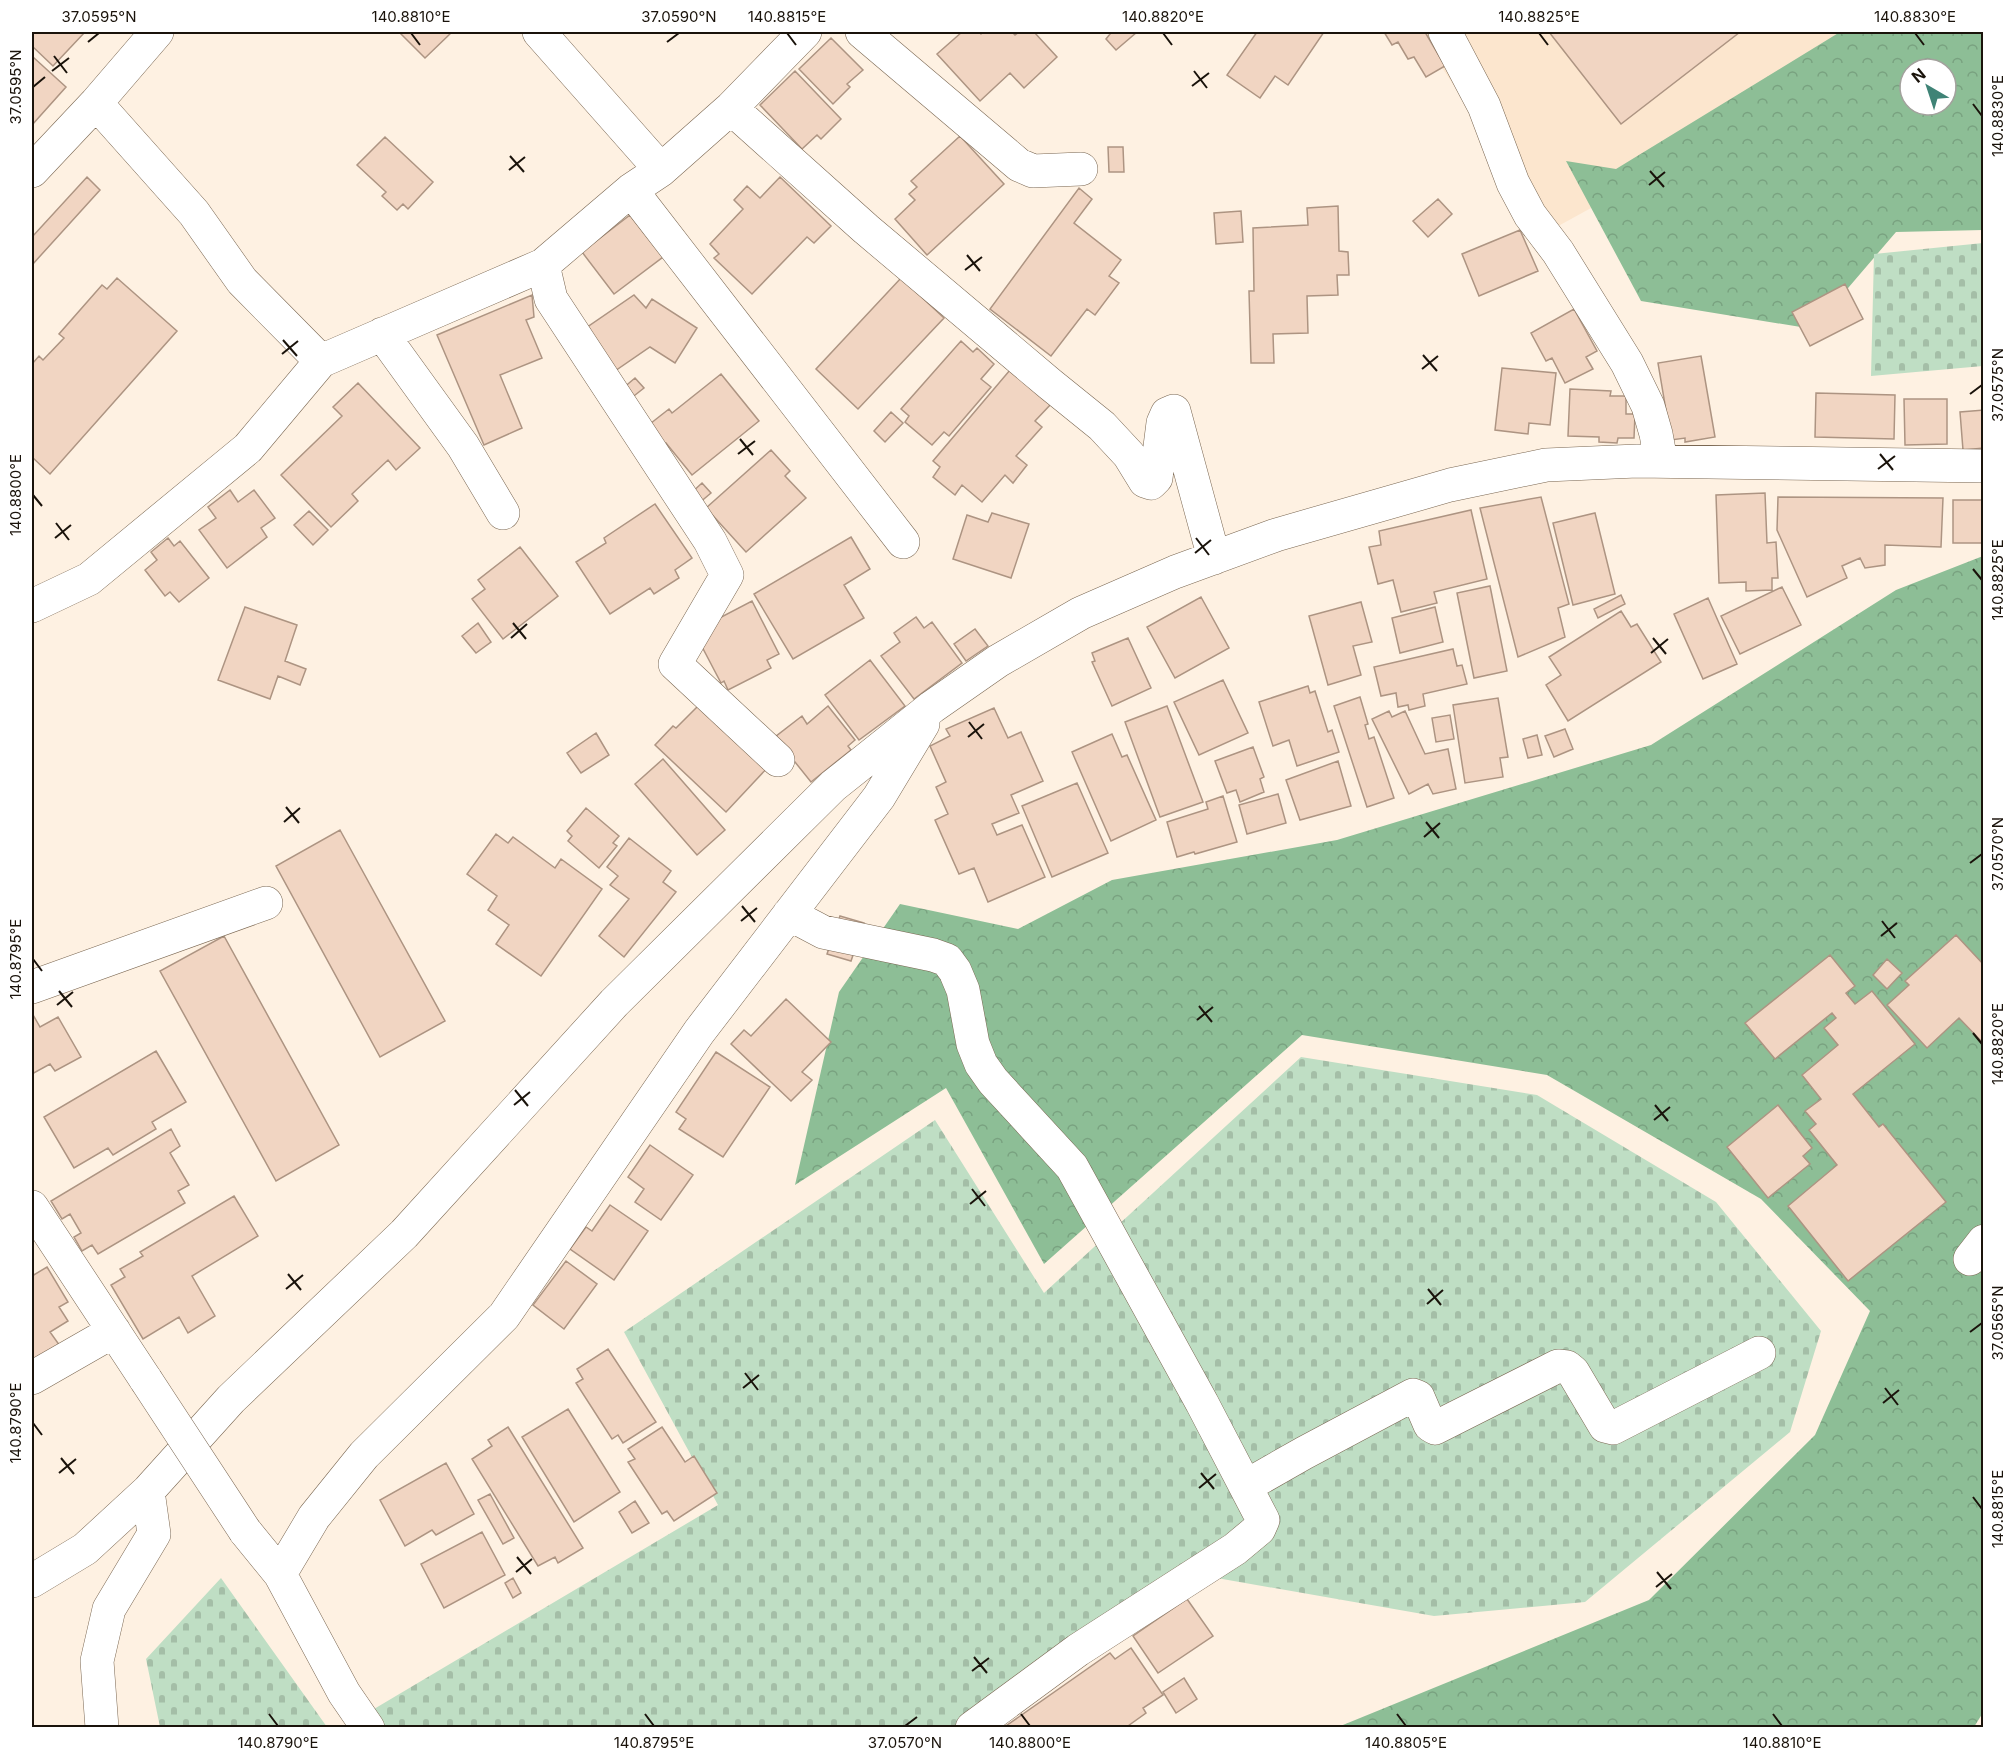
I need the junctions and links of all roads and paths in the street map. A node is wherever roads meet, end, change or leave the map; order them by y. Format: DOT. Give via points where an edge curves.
graph roads {
  1 [pos="158,32"];
  2 [pos="539,32"];
  3 [pos="805,32"];
  4 [pos="862,32"];
  5 [pos="1446,32"];
  6 [pos="96,103"];
  7 [pos="730,108"];
  8 [pos="1081,169"];
  9 [pos="661,170"];
  10 [pos="32,171"];
  11 [pos="631,190"];
  12 [pos="543,265"];
  13 [pos="382,334"];
  14 [pos="321,361"];
  15 [pos="1661,461"];
  16 [pos="1983,466"];
  17 [pos="503,513"];
  18 [pos="903,542"];
  19 [pos="1214,558"];
  20 [pos="32,606"];
  21 [pos="932,707"];
  22 [pos="778,760"];
  23 [pos="266,903"];
  24 [pos="789,914"];
  25 [pos="32,987"];
  26 [pos="32,1207"];
  27 [pos="114,1331"];
  28 [pos="1759,1353"];
  29 [pos="32,1378"];
  30 [pos="1246,1486"];
  31 [pos="148,1491"];
  32 [pos="280,1574"];
  33 [pos="32,1581"];
  34 [pos="102,1728"];
  35 [pos="368,1728"];
  36 [pos="972,1728"];
  1 -- 6 [label="street"];
  2 -- 9 [label="street"];
  3 -- 7 [label="street"];
  4 -- 8 [label="street" via="1020,165 1033,171"];
  5 -- 15 [label="street" via="1484,106 1513,183 1632,373 1648,406"];
  6 -- 10 [label="street"];
  6 -- 14 [label="street" via="194,213 242,281"];
  7 -- 9 [label="street"];
  7 -- 19 [label="street" via="866,229 1102,426 1129,455 1145,481 1151,483 1156,478 1163,423 1167,414 1174,411"];
  9 -- 11 [label="street"];
  11 -- 12 [label="street"];
  11 -- 18 [label="street"];
  12 -- 13 [label="street"];
  12 -- 22 [label="street" via="551,299 710,541 728,575 675,664"];
  13 -- 14 [label="street"];
  13 -- 17 [label="street" via="463,446"];
  14 -- 20 [label="street" via="248,448 89,579"];
  15 -- 16 [label="street"];
  15 -- 19 [label="street" via="1546,465 1461,483 1276,535"];
  19 -- 21 [label="street" via="1081,613 998,661"];
  21 -- 24 [label="street" via="879,797"];
  21 -- 31 [label="street" via="833,786 631,986 404,1234 231,1399"];
  23 -- 25 [label="street"];
  24 -- 30 [label="street" via="823,932 933,954 947,960 955,970 981,1064 1072,1167"];
  24 -- 32 [label="street" via="699,1032 504,1316 364,1455 314,1517"];
  26 -- 27 [label="street"];
  27 -- 29 [label="street"];
  27 -- 32 [label="street, bridge" via="245,1531"];
  28 -- 30 [label="street" via="1613,1428 1605,1426 1567,1367 1558,1366 1435,1428 1418,1397 1413,1395"];
  30 -- 36 [label="street" via="1263,1520 1259,1530 1078,1650"];
  31 -- 33 [label="street" via="85,1549"];
  31 -- 34 [label="street" via="154,1534 109,1609 97,1661"];
  32 -- 35 [label="street" via="344,1693"];
}
